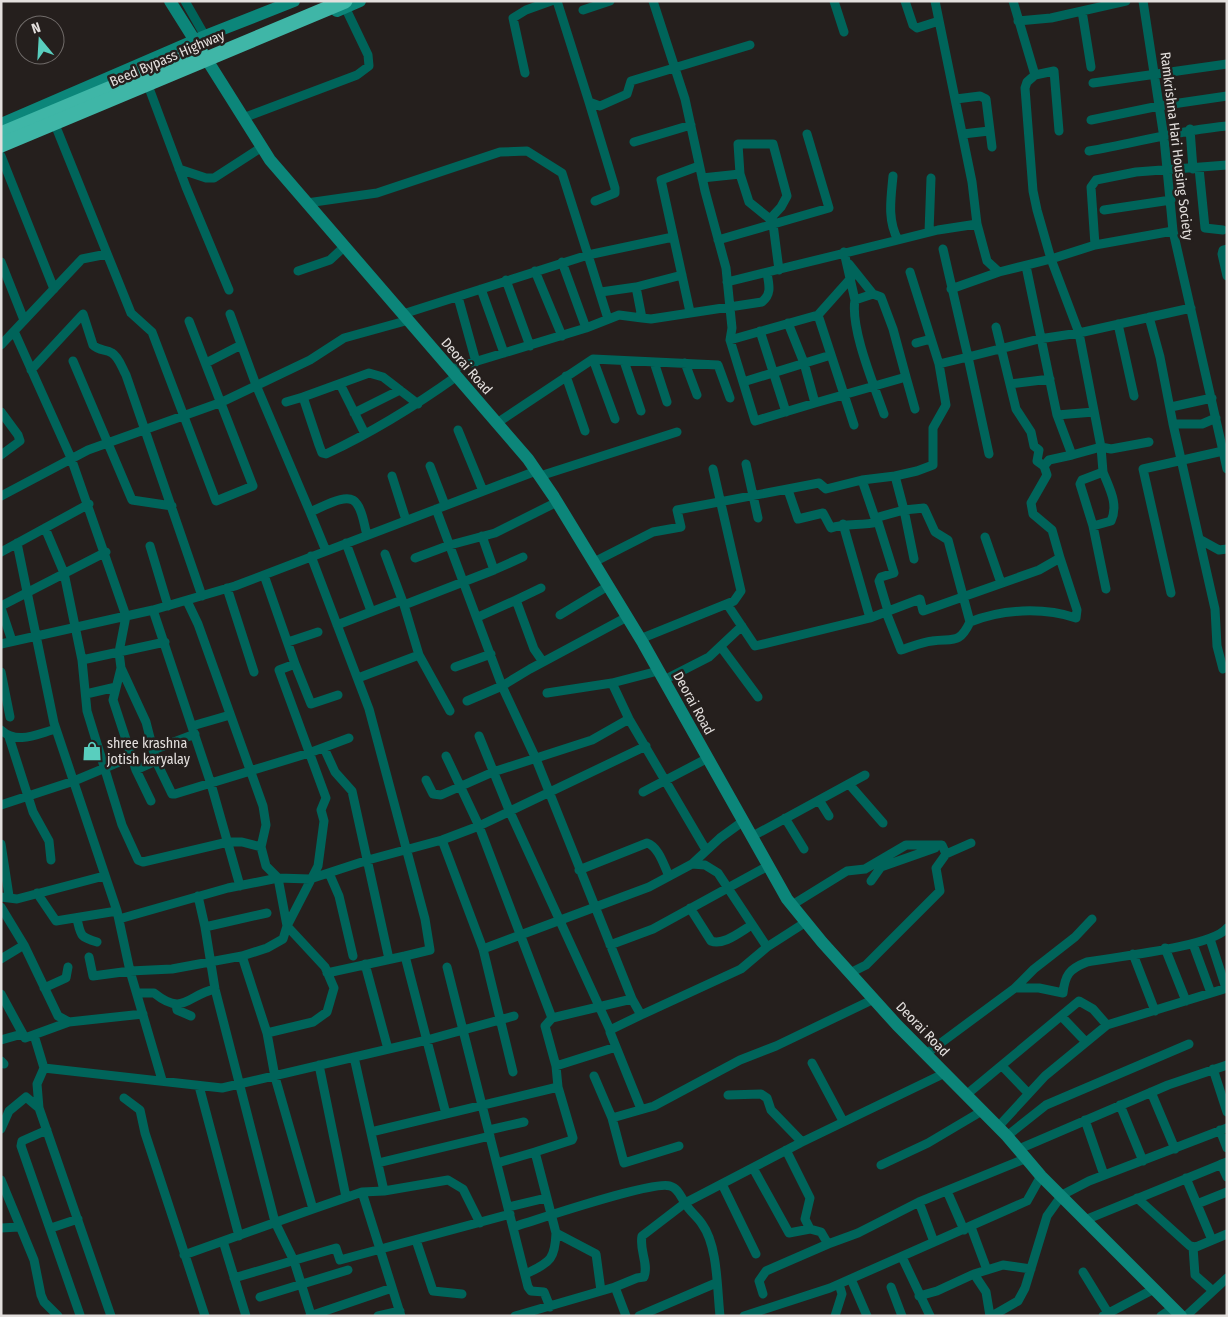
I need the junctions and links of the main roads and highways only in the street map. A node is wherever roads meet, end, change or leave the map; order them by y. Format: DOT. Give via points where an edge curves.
graph roads {
  1 [pos="320,1"];
  2 [pos="345,4"];
  3 [pos="1,134"];
  4 [pos="1,145"];
  1 -- 3 [label="highway, Beed Bypass Highway"];
  2 -- 4 [label="highway, Beed Bypass Highway, bridge"];
}
